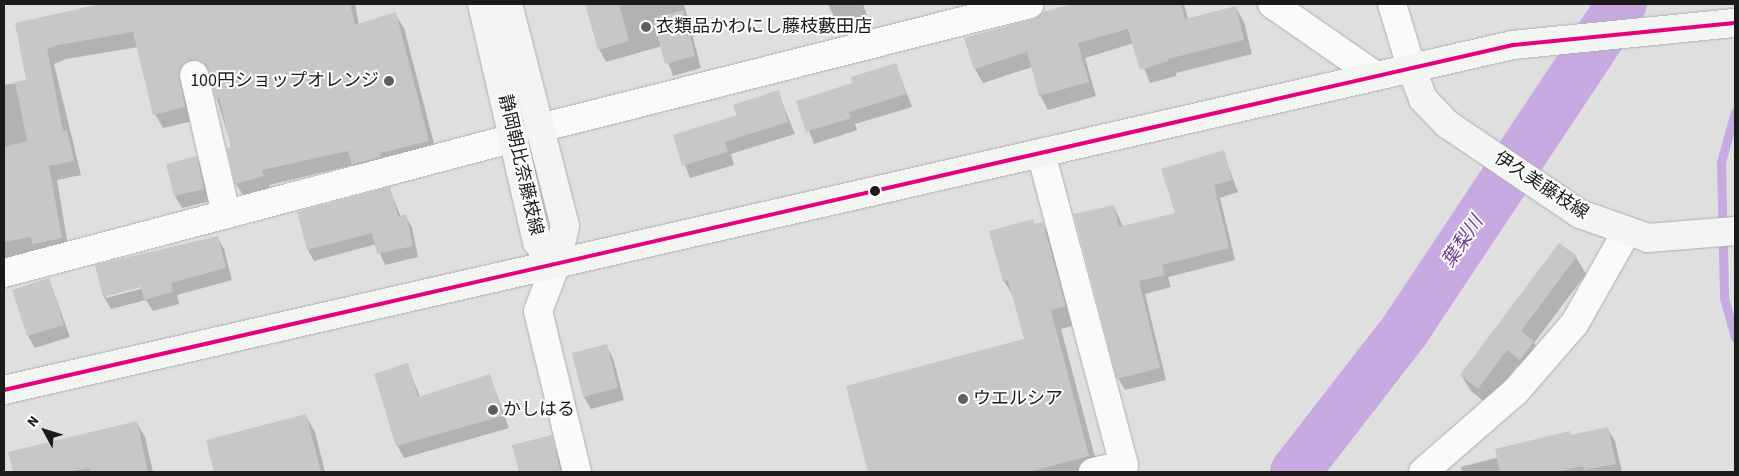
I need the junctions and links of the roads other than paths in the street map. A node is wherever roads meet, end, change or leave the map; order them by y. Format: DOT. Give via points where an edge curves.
graph roads {
  1 [pos="482,4"];
  2 [pos="508,4"];
  3 [pos="1030,4"];
  4 [pos="1272,4"];
  5 [pos="1392,4"];
  6 [pos="1735,23"];
  7 [pos="1412,70"];
  8 [pos="194,75"];
  9 [pos="1376,76"];
  10 [pos="540,128"];
  11 [pos="514,138"];
  12 [pos="1041,153"];
  13 [pos="226,214"];
  14 [pos="1735,231"];
  15 [pos="1626,233"];
  16 [pos="556,264"];
  17 [pos="4,273"];
  18 [pos="4,390"];
  19 [pos="577,472"];
  20 [pos="1092,472"];
  21 [pos="1423,472"];
  1 -- 11 [label="main road, 静岡朝比奈藤枝線"];
  2 -- 10 [label="main road, 静岡朝比奈藤枝線"];
  3 -- 10 [label="street"];
  4 -- 9 [label="street"];
  5 -- 7 [label="street"];
  6 -- 7 [label="main road" via="1513,45"];
  7 -- 9 [label="main road"];
  7 -- 15 [label="main road, 伊久美藤枝線" via="1423,98 1447,124 1580,214"];
  8 -- 13 [label="street"];
  9 -- 12 [label="main road"];
  10 -- 16 [label="main road, 静岡朝比奈藤枝線" via="566,226"];
  11 -- 13 [label="street"];
  11 -- 16 [label="main road, 静岡朝比奈藤枝線" via="538,242"];
  12 -- 16 [label="main road"];
  12 -- 20 [label="street" via="1124,465"];
  13 -- 17 [label="street"];
  14 -- 15 [label="main road, 伊久美藤枝線" via="1648,238"];
  15 -- 21 [label="street" via="1575,323 1516,391"];
  16 -- 18 [label="main road"];
  16 -- 19 [label="street" via="538,311"];
}
